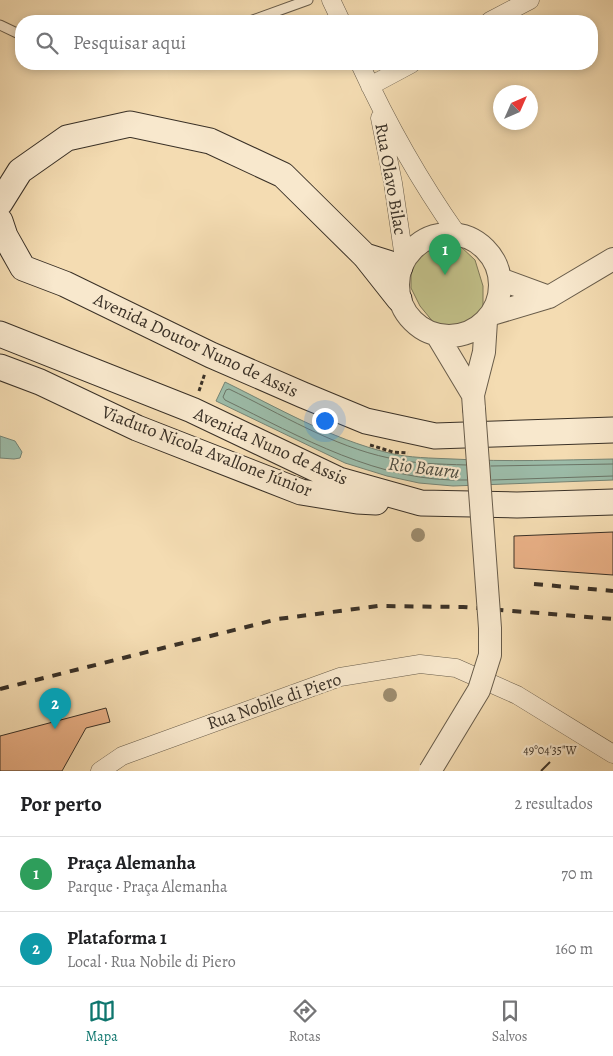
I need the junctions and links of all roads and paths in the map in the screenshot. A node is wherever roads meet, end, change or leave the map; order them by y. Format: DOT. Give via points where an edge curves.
graph roads {
  1 [pos="308,0"];
  2 [pos="331,0"];
  3 [pos="530,0"];
  4 [pos="267,15"];
  5 [pos="338,15"];
  6 [pos="501,15"];
  7 [pos="0,25"];
  8 [pos="15,32"];
  9 [pos="363,70"];
  10 [pos="403,70"];
  11 [pos="373,93"];
  12 [pos="0,203"];
  13 [pos="2,228"];
  14 [pos="457,234"];
  15 [pos="365,256"];
  16 [pos="613,259"];
  17 [pos="402,262"];
  18 [pos="500,279"];
  19 [pos="549,297"];
  20 [pos="399,299"];
  21 [pos="489,318"];
  22 [pos="0,334"];
  23 [pos="437,335"];
  24 [pos="211,355"];
  25 [pos="0,367"];
  26 [pos="473,402"];
  27 [pos="192,410"];
  28 [pos="613,430"];
  29 [pos="613,502"];
  30 [pos="421,503"];
  31 [pos="613,754"];
  32 [pos="100,771"];
  33 [pos="430,771"];
  1 -- 4 [label="lane"];
  2 -- 5 [label="street"];
  3 -- 6 [label="street"];
  7 -- 8 [label="lane"];
  9 -- 11 [label="street, Rua Olavo Bilac"];
  10 -- 11 [label="street"];
  11 -- 14 [label="street, Rua Olavo Bilac" via="429,194"];
  11 -- 17 [label="street, Rua Olavo Bilac" via="393,183"];
  12 -- 15 [label="main road" via="20,172 67,138 130,124 210,141 283,175"];
  13 -- 24 [label="main road, Avenida Doutor Nuno de Assis" via="23,268 65,284"];
  14 -- 17 [label="street" via="442,233 427,238 414,246"];
  14 -- 18 [label="street" via="478,242 493,258"];
  15 -- 17 [label="main road"];
  15 -- 20 [label="main road"];
  16 -- 19 [label="street"];
  17 -- 20 [label="street" via="397,283"];
  18 -- 19 [label="street"];
  18 -- 21 [label="street" via="499,297"];
  19 -- 21 [label="street"];
  20 -- 23 [label="street" via="408,316 421,328"];
  21 -- 23 [label="street" via="464,334"];
  21 -- 26 [label="street"];
  22 -- 27 [label="main road, Avenida Nuno de Assis"];
  23 -- 26 [label="street"];
  24 -- 27 [label="path"];
  24 -- 28 [label="main road, Avenida Doutor Nuno de Assis" via="366,421 435,436"];
  25 -- 30 [label="main road, Viaduto Nicola Avallone Júnior" via="40,382 137,428 301,492 357,501"];
  26 -- 33 [label="street, bridge" via="490,655 479,690"];
  27 -- 30 [label="main road, Avenida Nuno de Assis" via="339,480"];
  29 -- 30 [label="main road, Avenida Nuno de Assis"];
  31 -- 32 [label="street, Rua Nobile di Piero" via="518,696 456,668 420,664 340,677 122,756"];
}
